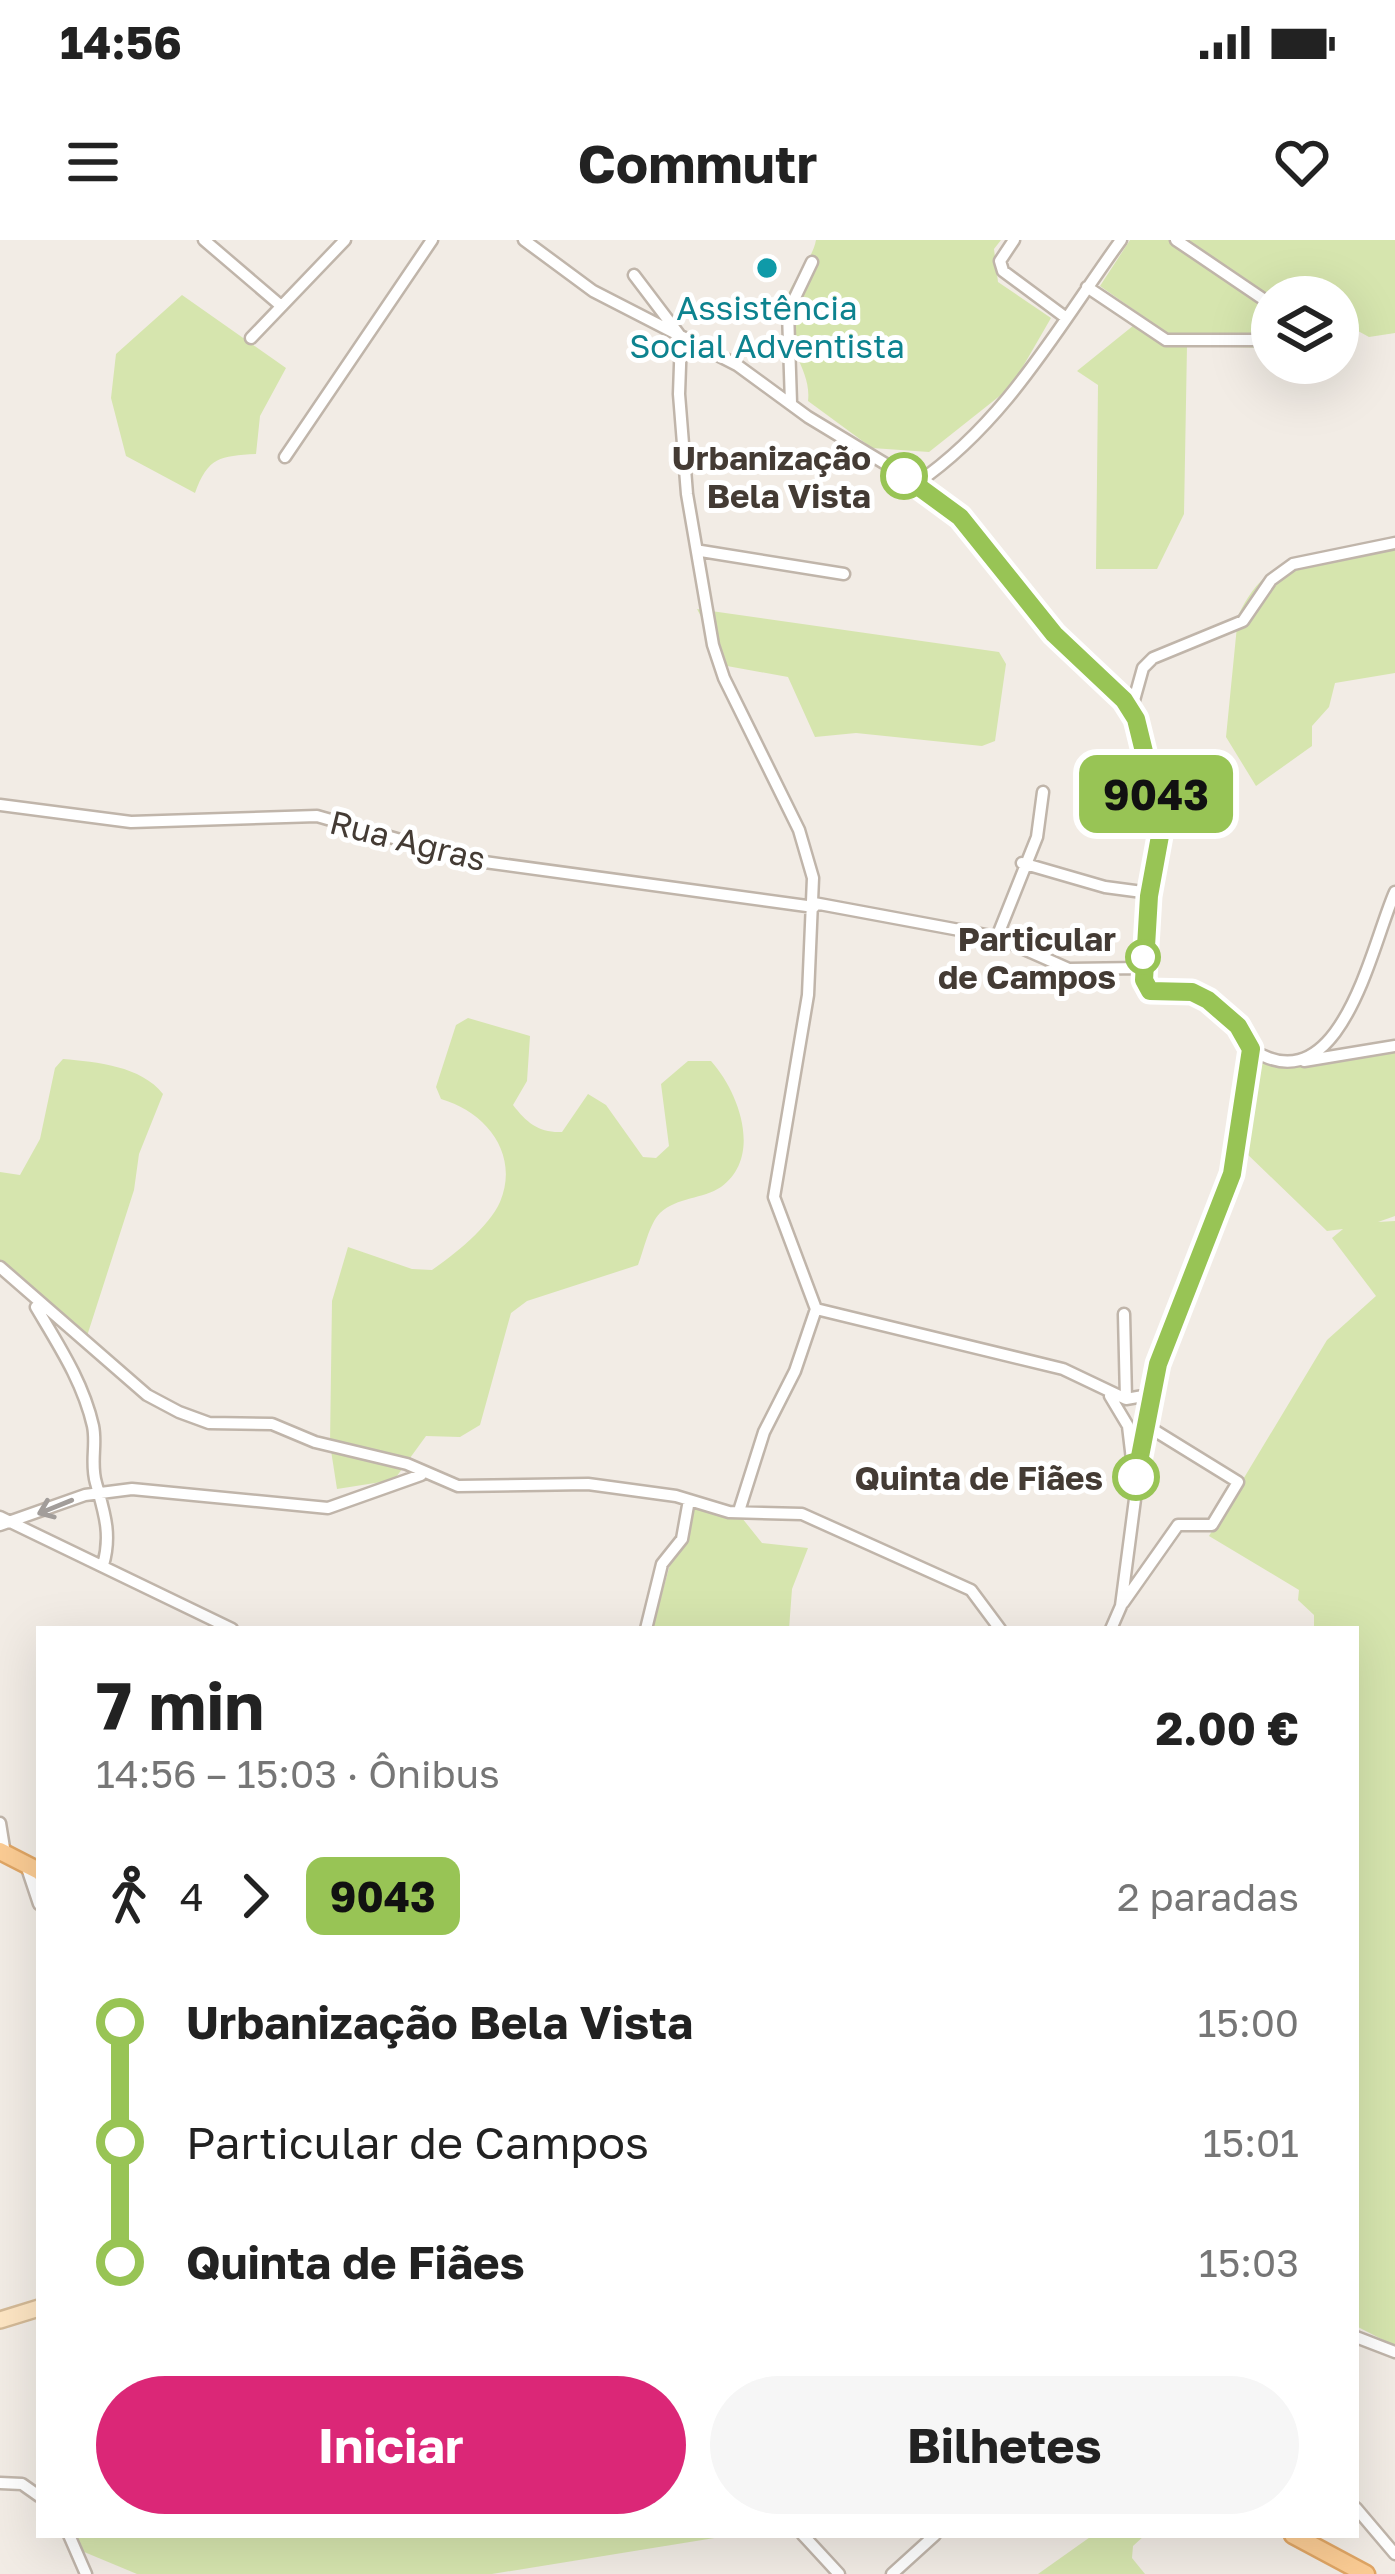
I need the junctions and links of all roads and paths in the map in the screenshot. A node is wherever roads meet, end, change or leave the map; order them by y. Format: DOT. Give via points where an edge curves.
graph roads {
  1 [pos="204,240"];
  2 [pos="345,240"];
  3 [pos="432,240"];
  4 [pos="524,240"];
  5 [pos="1013,240"];
  6 [pos="1121,240"];
  7 [pos="1176,240"];
  8 [pos="812,262"];
  9 [pos="634,274"];
  10 [pos="1087,287"];
  11 [pos="1251,291"];
  12 [pos="280,305"];
  13 [pos="1065,317"];
  14 [pos="681,337"];
  15 [pos="251,338"];
  16 [pos="1251,340"];
  17 [pos="790,403"];
  18 [pos="284,457"];
  19 [pos="917,483"];
  20 [pos="1395,543"];
  21 [pos="701,551"];
  22 [pos="844,574"];
  23 [pos="1131,711"];
  24 [pos="1043,792"];
  25 [pos="0,805"];
  26 [pos="1022,863"];
  27 [pos="1150,892"];
  28 [pos="1395,892"];
  29 [pos="814,905"];
  30 [pos="997,937"];
  31 [pos="1141,968"];
  32 [pos="1395,1046"];
  33 [pos="1251,1049"];
  34 [pos="1288,1062"];
  35 [pos="0,1267"];
  36 [pos="32,1299"];
  37 [pos="816,1310"];
  38 [pos="1124,1314"];
  39 [pos="90,1347"];
  40 [pos="69,1364"];
  41 [pos="1103,1389"];
  42 [pos="1149,1395"];
  43 [pos="1126,1399"];
  44 [pos="1144,1424"];
  45 [pos="421,1474"];
  46 [pos="1135,1484"];
  47 [pos="100,1492"];
  48 [pos="688,1500"];
  49 [pos="739,1510"];
  50 [pos="4,1522"];
  51 [pos="103,1565"];
  52 [pos="1121,1606"];
  53 [pos="226,1626"];
  54 [pos="647,1626"];
  55 [pos="998,1626"];
  56 [pos="1112,1626"];
  57 [pos="0,1823"];
  58 [pos="3,1853"];
  59 [pos="32,1868"];
  60 [pos="36,2309"];
  61 [pos="0,2320"];
  62 [pos="1359,2338"];
  63 [pos="1395,2352"];
  64 [pos="0,2483"];
  65 [pos="36,2494"];
  66 [pos="1359,2512"];
  67 [pos="70,2538"];
  68 [pos="806,2538"];
  69 [pos="932,2538"];
  70 [pos="1299,2538"];
  71 [pos="1395,2554"];
  72 [pos="86,2574"];
  73 [pos="839,2574"];
  74 [pos="892,2574"];
  75 [pos="1366,2574"];
  1 -- 12 [label="street"];
  2 -- 12 [label="street"];
  3 -- 18 [label="street"];
  4 -- 14 [label="street" via="593,291"];
  5 -- 13 [label="street" via="1003,271"];
  6 -- 10 [label="street"];
  7 -- 11 [label="street"];
  8 -- 17 [label="street" via="788,313"];
  9 -- 14 [label="street"];
  10 -- 13 [label="street"];
  10 -- 16 [label="street" via="1166,340"];
  12 -- 15 [label="street"];
  13 -- 19 [label="street" via="1002,407 961,452"];
  14 -- 17 [label="street"];
  14 -- 21 [label="street" via="686,478"];
  17 -- 19 [label="street"];
  19 -- 23 [label="street" via="960,517 1054,634"];
  20 -- 23 [label="street" via="1293,564 1243,621 1153,658"];
  21 -- 22 [label="street"];
  21 -- 29 [label="street" via="719,662 799,830"];
  23 -- 27 [label="street" via="1162,825"];
  24 -- 26 [label="street" via="1037,838"];
  25 -- 29 [label="street, Rua Agras" via="131,822 317,816 470,860"];
  26 -- 27 [label="street"];
  26 -- 30 [label="street"];
  27 -- 31 [label="street"];
  28 -- 34 [label="street" via="1357,1000 1335,1033"];
  29 -- 30 [label="street, Rua Agras"];
  29 -- 37 [label="street" via="808,995 774,1197"];
  30 -- 31 [label="street, Rua Agras" via="1069,969"];
  31 -- 33 [label="street" via="1150,991 1208,1000"];
  32 -- 34 [label="street"];
  33 -- 34 [label="street"];
  33 -- 42 [label="street" via="1222,1213"];
  35 -- 36 [label="street"];
  36 -- 39 [label="street"];
  36 -- 40 [label="street"];
  37 -- 41 [label="street" via="998,1351"];
  37 -- 49 [label="street"];
  38 -- 43 [label="street"];
  39 -- 40 [label="street"];
  39 -- 45 [label="street" via="147,1395 209,1424 272,1424"];
  40 -- 47 [label="street" via="95,1433"];
  41 -- 43 [label="street"];
  41 -- 46 [label="street" via="1128,1426"];
  42 -- 43 [label="street"];
  42 -- 44 [label="street"];
  44 -- 46 [label="street"];
  44 -- 52 [label="street" via="1238,1482 1212,1525 1178,1525"];
  45 -- 47 [label="street" via="328,1508"];
  45 -- 48 [label="street" via="458,1486 588,1484"];
  46 -- 52 [label="street"];
  47 -- 50 [label="street, one-way"];
  47 -- 51 [label="street" via="109,1544"];
  48 -- 49 [label="street"];
  48 -- 54 [label="street" via="682,1539 662,1564"];
  49 -- 55 [label="street" via="802,1514 893,1552 971,1590"];
  50 -- 51 [label="street"];
  51 -- 53 [label="street"];
  52 -- 56 [label="street"];
  57 -- 58 [label="street"];
  58 -- 59 [label="main road"];
  60 -- 61 [label="street"];
  62 -- 63 [label="street"];
  64 -- 65 [label="street"];
  66 -- 71 [label="street"];
  67 -- 72 [label="street"];
  68 -- 73 [label="street"];
  69 -- 74 [label="street"];
  70 -- 75 [label="main road"];
}
